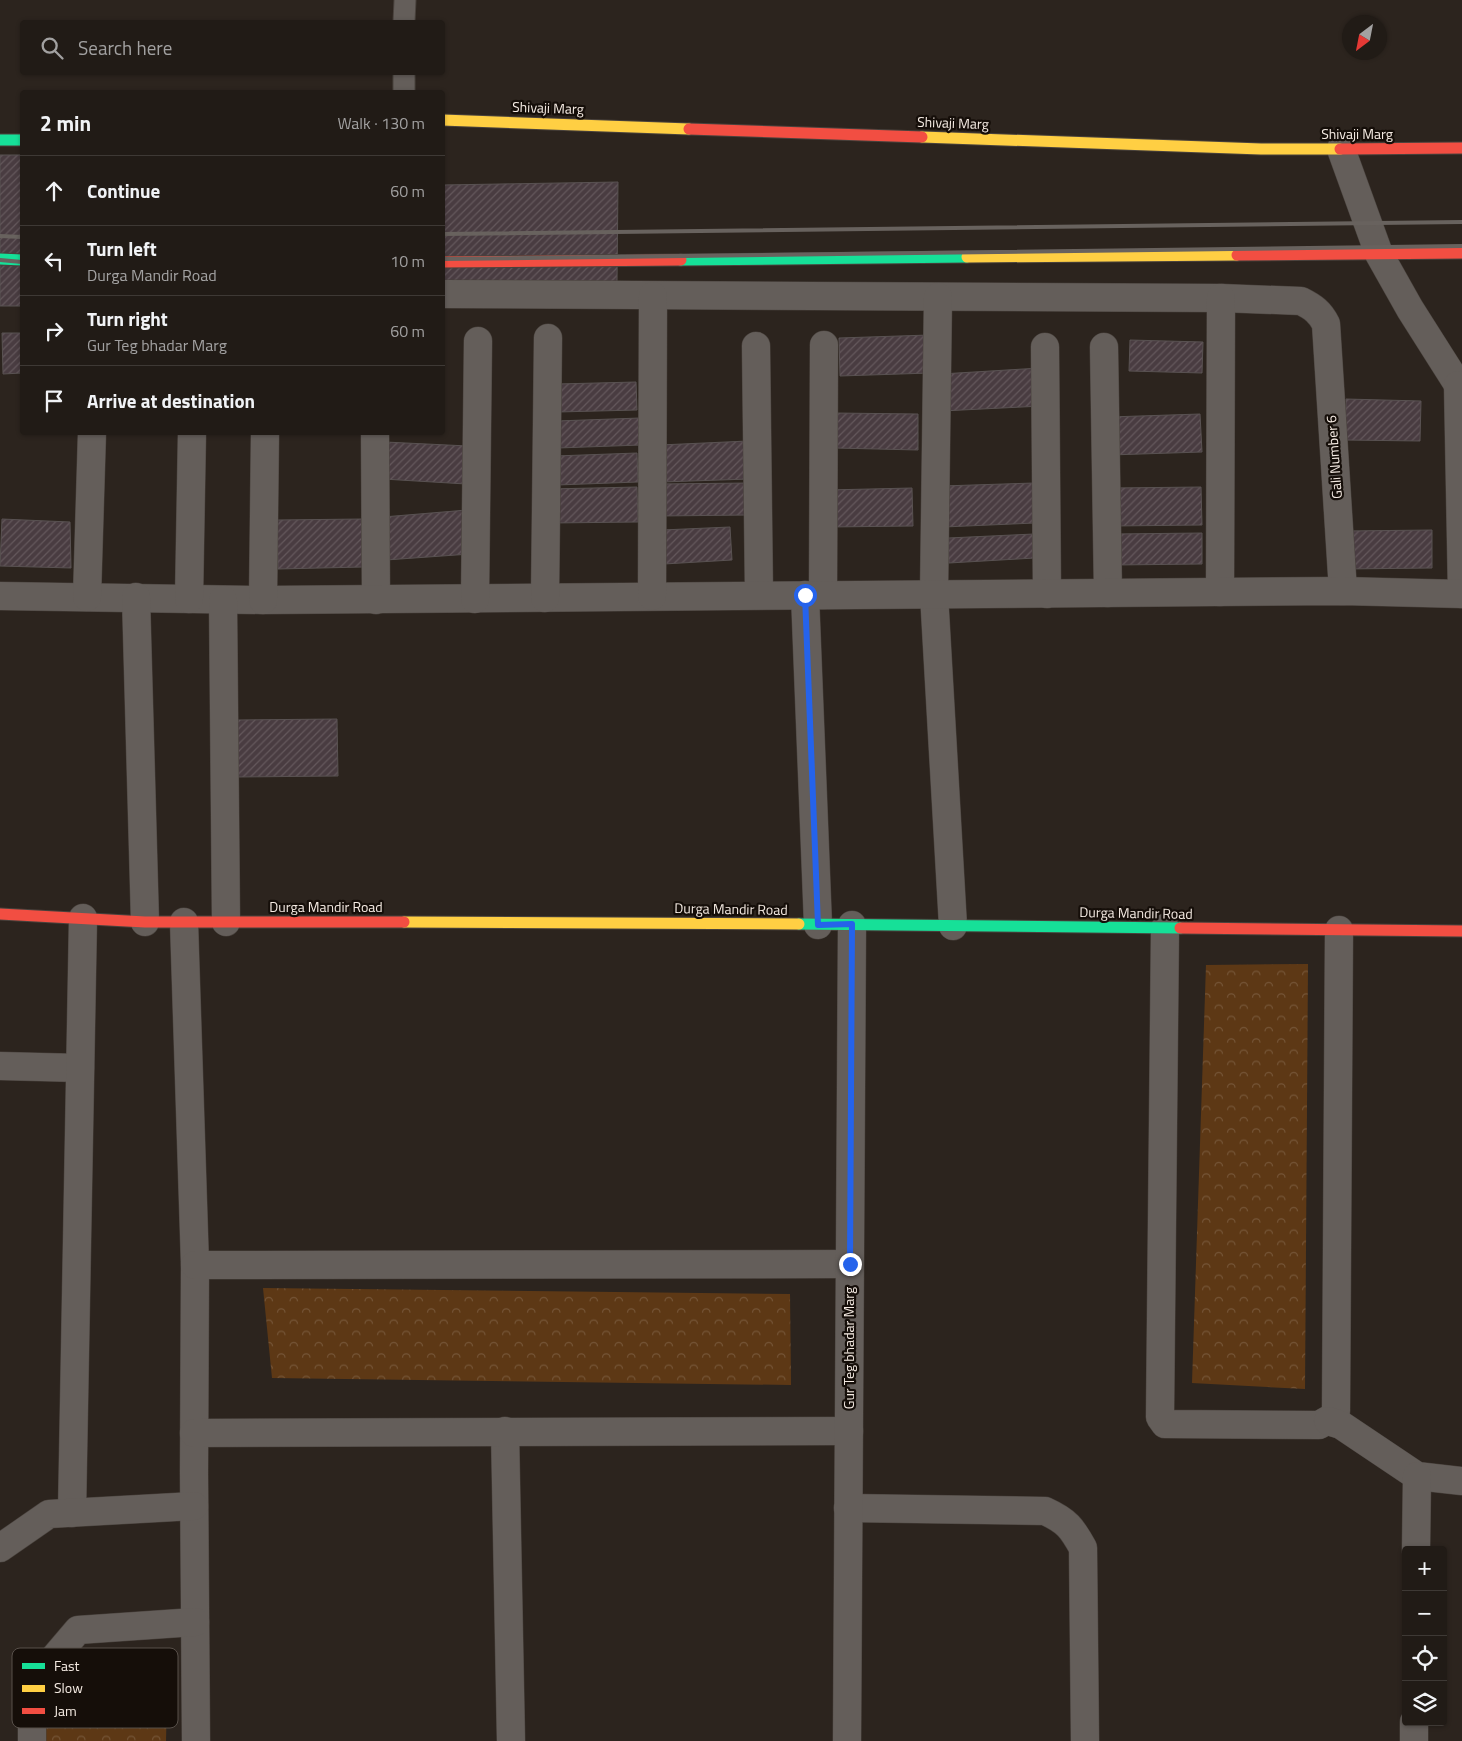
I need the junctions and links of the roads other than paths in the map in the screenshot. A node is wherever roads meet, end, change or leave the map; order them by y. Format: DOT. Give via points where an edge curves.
graph roads {
  1 [pos="405,0"];
  2 [pos="404,20"];
  3 [pos="404,75"];
  4 [pos="404,90"];
  5 [pos="445,120"];
  6 [pos="0,140"];
  7 [pos="20,140"];
  8 [pos="1462,148"];
  9 [pos="1341,149"];
  10 [pos="1462,253"];
  11 [pos="1379,254"];
  12 [pos="0,260"];
  13 [pos="20,260"];
  14 [pos="445,262"];
  15 [pos="445,294"];
  16 [pos="653,296"];
  17 [pos="938,297"];
  18 [pos="1221,298"];
  19 [pos="548,338"];
  20 [pos="478,340"];
  21 [pos="824,345"];
  22 [pos="756,346"];
  23 [pos="1045,347"];
  24 [pos="1104,347"];
  25 [pos="1460,388"];
  26 [pos="92,435"];
  27 [pos="192,435"];
  28 [pos="265,435"];
  29 [pos="375,435"];
  30 [pos="1342,591"];
  31 [pos="1220,592"];
  32 [pos="1108,593"];
  33 [pos="934,594"];
  34 [pos="1046,594"];
  35 [pos="1462,594"];
  36 [pos="759,595"];
  37 [pos="814,595"];
  38 [pos="0,596"];
  39 [pos="652,596"];
  40 [pos="87,597"];
  41 [pos="136,597"];
  42 [pos="475,598"];
  43 [pos="545,598"];
  44 [pos="189,599"];
  45 [pos="223,600"];
  46 [pos="263,600"];
  47 [pos="376,600"];
  48 [pos="0,914"];
  49 [pos="83,918"];
  50 [pos="145,922"];
  51 [pos="184,922"];
  52 [pos="226,922"];
  53 [pos="852,924"];
  54 [pos="818,925"];
  55 [pos="953,926"];
  56 [pos="1165,928"];
  57 [pos="1338,930"];
  58 [pos="1462,931"];
  59 [pos="0,1066"];
  60 [pos="80,1068"];
  61 [pos="850,1264"];
  62 [pos="195,1265"];
  63 [pos="1328,1421"];
  64 [pos="505,1431"];
  65 [pos="849,1431"];
  66 [pos="194,1433"];
  67 [pos="1417,1476"];
  68 [pos="1462,1481"];
  69 [pos="194,1506"];
  70 [pos="848,1508"];
  71 [pos="72,1513"];
  72 [pos="1416,1546"];
  73 [pos="0,1548"];
  74 [pos="195,1622"];
  75 [pos="63,1648"];
  76 [pos="1414,1726"];
  77 [pos="32,1728"];
  78 [pos="32,1741"];
  79 [pos="196,1741"];
  80 [pos="511,1741"];
  81 [pos="847,1741"];
  82 [pos="1085,1741"];
  83 [pos="1414,1741"];
  1 -- 2 [label="lane"];
  3 -- 4 [label="lane"];
  5 -- 9 [label="main road, Shivaji Marg" via="1261,149"];
  6 -- 7 [label="main road"];
  8 -- 9 [label="main road, Shivaji Marg"];
  9 -- 11 [label="street"];
  10 -- 11 [label="main road"];
  11 -- 14 [label="main road"];
  11 -- 25 [label="street"];
  12 -- 13 [label="main road"];
  15 -- 16 [label="street"];
  16 -- 17 [label="street"];
  16 -- 39 [label="street"];
  17 -- 18 [label="street"];
  17 -- 33 [label="street"];
  18 -- 30 [label="street, Gali Number 6" via="1301,301 1320,314 1326,324"];
  18 -- 31 [label="street"];
  19 -- 43 [label="street"];
  20 -- 42 [label="street"];
  21 -- 37 [label="street"];
  22 -- 36 [label="street"];
  23 -- 34 [label="street"];
  24 -- 32 [label="street"];
  25 -- 35 [label="street"];
  26 -- 40 [label="street"];
  27 -- 44 [label="street"];
  28 -- 46 [label="street"];
  29 -- 47 [label="street"];
  30 -- 31 [label="street"];
  30 -- 35 [label="street"];
  31 -- 32 [label="street"];
  32 -- 34 [label="street"];
  33 -- 34 [label="street"];
  33 -- 37 [label="street"];
  33 -- 55 [label="street"];
  36 -- 37 [label="street"];
  36 -- 39 [label="street"];
  37 -- 54 [label="street"];
  38 -- 40 [label="street"];
  39 -- 43 [label="street"];
  40 -- 41 [label="street"];
  41 -- 44 [label="street"];
  41 -- 50 [label="street"];
  42 -- 43 [label="street"];
  42 -- 47 [label="street"];
  44 -- 45 [label="street"];
  45 -- 46 [label="street"];
  45 -- 52 [label="street"];
  46 -- 47 [label="street"];
  48 -- 49 [label="main road, Durga Mandir Road"];
  49 -- 50 [label="main road, Durga Mandir Road"];
  49 -- 60 [label="street"];
  50 -- 51 [label="main road, Durga Mandir Road"];
  51 -- 52 [label="main road, Durga Mandir Road"];
  51 -- 62 [label="street"];
  52 -- 54 [label="main road, Durga Mandir Road"];
  53 -- 54 [label="main road, Durga Mandir Road"];
  53 -- 55 [label="main road, Durga Mandir Road"];
  53 -- 61 [label="street, Gur Teg bhadar Marg"];
  55 -- 56 [label="main road, Durga Mandir Road"];
  56 -- 57 [label="main road, Durga Mandir Road"];
  56 -- 63 [label="street" via="1160,1420 1165,1424 1320,1425"];
  57 -- 58 [label="main road, Durga Mandir Road"];
  57 -- 63 [label="street" via="1336,1411"];
  59 -- 60 [label="street"];
  60 -- 71 [label="street"];
  61 -- 62 [label="street"];
  61 -- 65 [label="street, Gur Teg bhadar Marg"];
  62 -- 66 [label="street"];
  63 -- 67 [label="street" via="1341,1425"];
  64 -- 65 [label="street"];
  64 -- 66 [label="street"];
  64 -- 80 [label="street"];
  65 -- 70 [label="street, Gur Teg bhadar Marg"];
  66 -- 69 [label="street"];
  67 -- 68 [label="street"];
  67 -- 72 [label="street"];
  69 -- 71 [label="street"];
  69 -- 74 [label="street"];
  70 -- 81 [label="street, Gur Teg bhadar Marg"];
  70 -- 82 [label="street" via="1045,1511 1062,1518 1083,1548"];
  71 -- 73 [label="street" via="49,1514"];
  74 -- 75 [label="street" via="78,1630"];
  74 -- 79 [label="street"];
  76 -- 83 [label="street"];
  77 -- 78 [label="street"];
}
